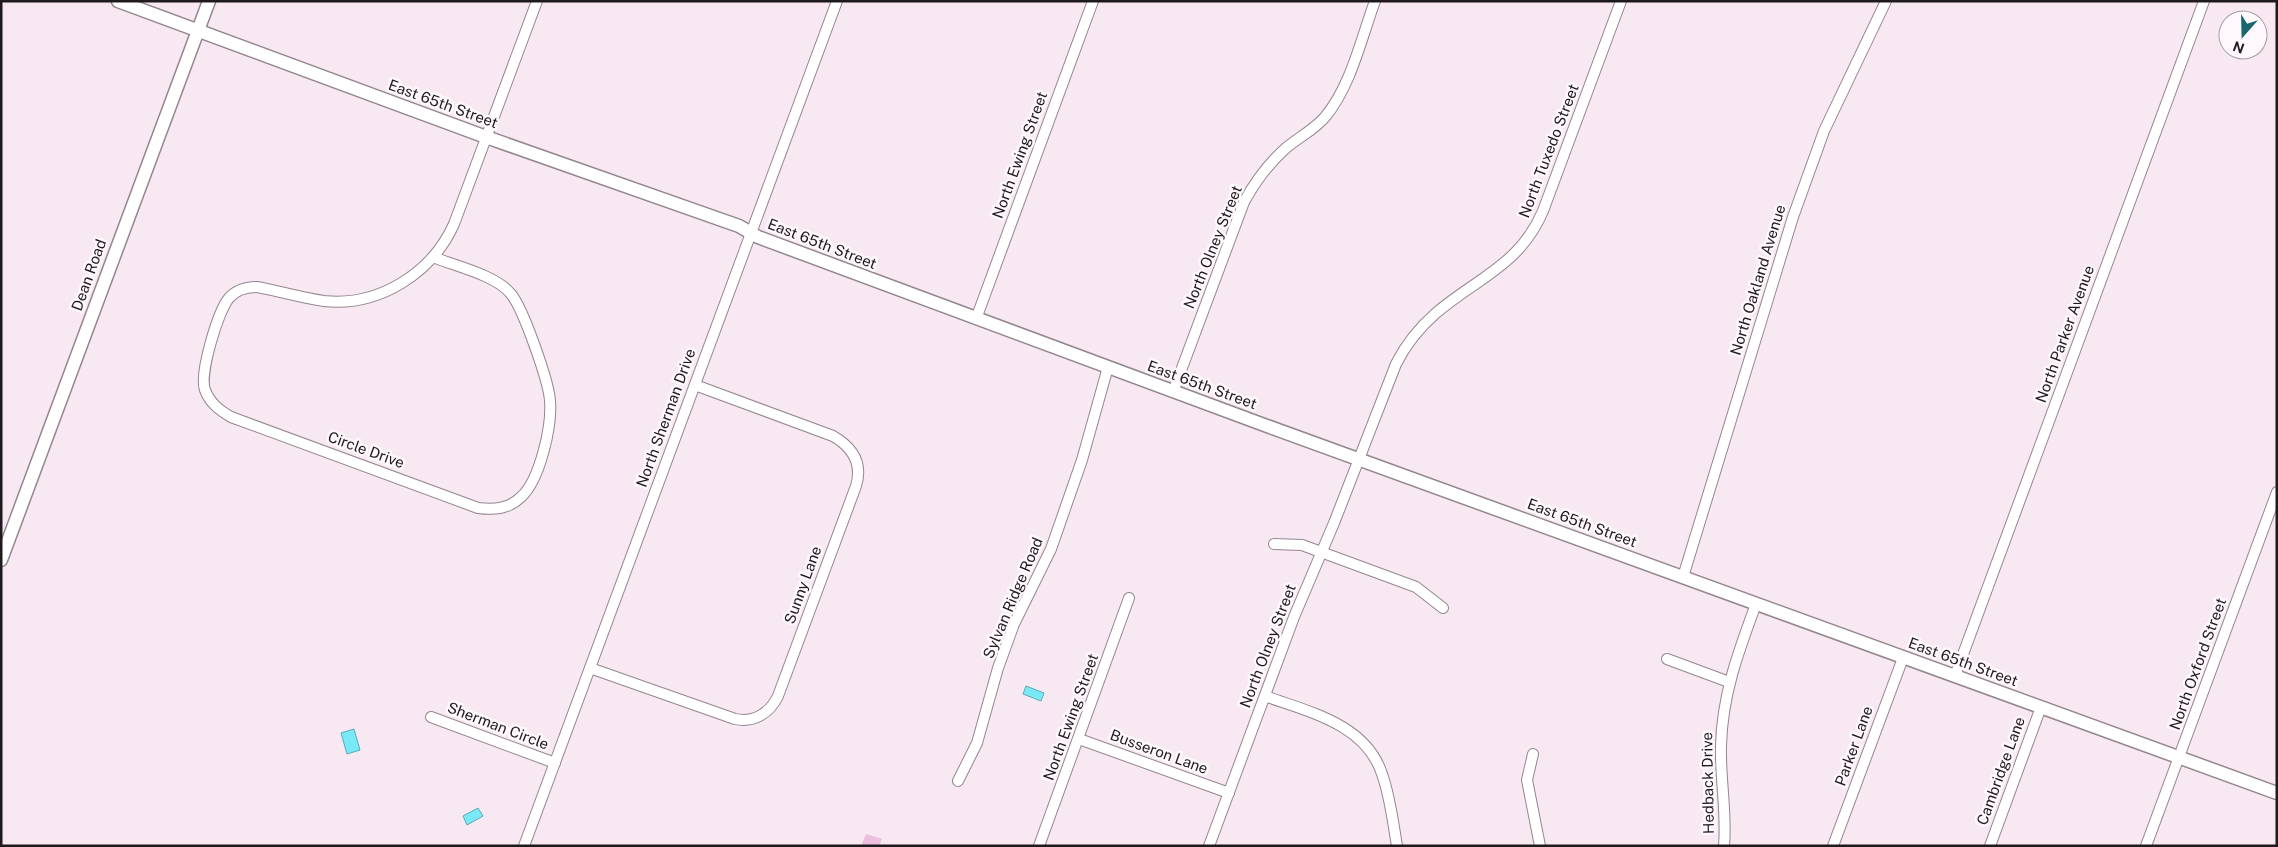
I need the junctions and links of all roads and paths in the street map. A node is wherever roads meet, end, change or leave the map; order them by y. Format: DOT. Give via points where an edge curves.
graph roads {
  1 [pos="118,1"];
  2 [pos="209,1"];
  3 [pos="537,1"];
  4 [pos="837,1"];
  5 [pos="1093,1"];
  6 [pos="1375,1"];
  7 [pos="1621,1"];
  8 [pos="1886,1"];
  9 [pos="2204,1"];
  10 [pos="196,30"];
  11 [pos="486,137"];
  12 [pos="750,233"];
  13 [pos="433,258"];
  14 [pos="976,319"];
  15 [pos="1108,367"];
  16 [pos="695,385"];
  17 [pos="1173,392"];
  18 [pos="1359,459"];
  19 [pos="2277,492"];
  20 [pos="1274,544"];
  21 [pos="1321,552"];
  22 [pos="1,560"];
  23 [pos="1683,578"];
  24 [pos="1129,598"];
  25 [pos="1756,604"];
  26 [pos="1443,608"];
  27 [pos="1903,658"];
  28 [pos="1667,659"];
  29 [pos="590,668"];
  30 [pos="1955,676"];
  31 [pos="1729,682"];
  32 [pos="1264,696"];
  33 [pos="2041,707"];
  34 [pos="431,717"];
  35 [pos="1079,739"];
  36 [pos="1533,754"];
  37 [pos="2179,758"];
  38 [pos="555,763"];
  39 [pos="958,781"];
  40 [pos="1229,793"];
  41 [pos="2277,793"];
  42 [pos="524,846"];
  43 [pos="1039,846"];
  44 [pos="1209,846"];
  45 [pos="1397,846"];
  46 [pos="1540,846"];
  47 [pos="1724,846"];
  48 [pos="1833,846"];
  49 [pos="1990,846"];
  50 [pos="2146,846"];
  1 -- 10 [label="street, East 65th Street"];
  2 -- 10 [label="street, Dean Road"];
  3 -- 11 [label="street"];
  4 -- 12 [label="street, North Sherman Drive"];
  5 -- 14 [label="street, North Ewing Street"];
  6 -- 17 [label="street, North Olney Street" via="1345,82 1332,106 1312,130 1275,159 1244,202"];
  7 -- 18 [label="street, North Tuxedo Street" via="1536,228 1505,264 1437,312 1415,334 1394,368"];
  8 -- 23 [label="street, North Oakland Avenue" via="1824,131 1793,217"];
  9 -- 30 [label="street, North Parker Avenue"];
  10 -- 11 [label="street, East 65th Street"];
  10 -- 22 [label="street, Dean Road"];
  11 -- 12 [label="street, East 65th Street" via="739,226"];
  11 -- 13 [label="street" via="450,232"];
  12 -- 14 [label="street, East 65th Street"];
  12 -- 16 [label="street, North Sherman Drive"];
  13 -- 13 [label="street, Circle Drive" via="495,281 510,293 545,377 550,408 546,444 528,489 521,497 494,510 478,508 231,417 216,407 205,389 203,368 224,305 236,292 257,287 324,301 363,299 403,283"];
  14 -- 15 [label="street, East 65th Street"];
  15 -- 17 [label="street, East 65th Street"];
  15 -- 39 [label="street, Sylvan Ridge Road" via="1082,460 1050,553 1014,624 977,743"];
  16 -- 29 [label="street, North Sherman Drive"];
  16 -- 29 [label="street, Sunny Lane" via="844,442 853,452 857,464 856,486 778,696 765,713 753,719 735,720"];
  17 -- 18 [label="street, East 65th Street"];
  18 -- 21 [label="street, North Olney Street"];
  18 -- 23 [label="street, East 65th Street"];
  19 -- 37 [label="street, North Oxford Street"];
  20 -- 21 [label="street" via="1297,544"];
  21 -- 26 [label="street" via="1416,587"];
  21 -- 32 [label="street, North Olney Street"];
  23 -- 25 [label="street, East 65th Street"];
  24 -- 35 [label="street, North Ewing Street"];
  25 -- 27 [label="street, East 65th Street"];
  25 -- 31 [label="street, Hedback Drive"];
  27 -- 30 [label="street, East 65th Street"];
  27 -- 48 [label="street, Parker Lane"];
  28 -- 31 [label="street"];
  29 -- 38 [label="street, North Sherman Drive"];
  30 -- 33 [label="street, East 65th Street"];
  31 -- 47 [label="street, Hedback Drive" via="1721,744"];
  32 -- 40 [label="street, North Olney Street"];
  32 -- 45 [label="street" via="1338,724 1361,739 1373,753 1382,774"];
  33 -- 37 [label="street, East 65th Street"];
  33 -- 49 [label="street, Cambridge Lane"];
  34 -- 38 [label="street, Sherman Circle"];
  35 -- 40 [label="street, Busseron Lane"];
  35 -- 43 [label="street, North Ewing Street"];
  36 -- 46 [label="street" via="1527,780"];
  37 -- 41 [label="street, East 65th Street"];
  37 -- 50 [label="street, North Oxford Street"];
  38 -- 42 [label="street, North Sherman Drive"];
  40 -- 44 [label="street, North Olney Street"];
}
